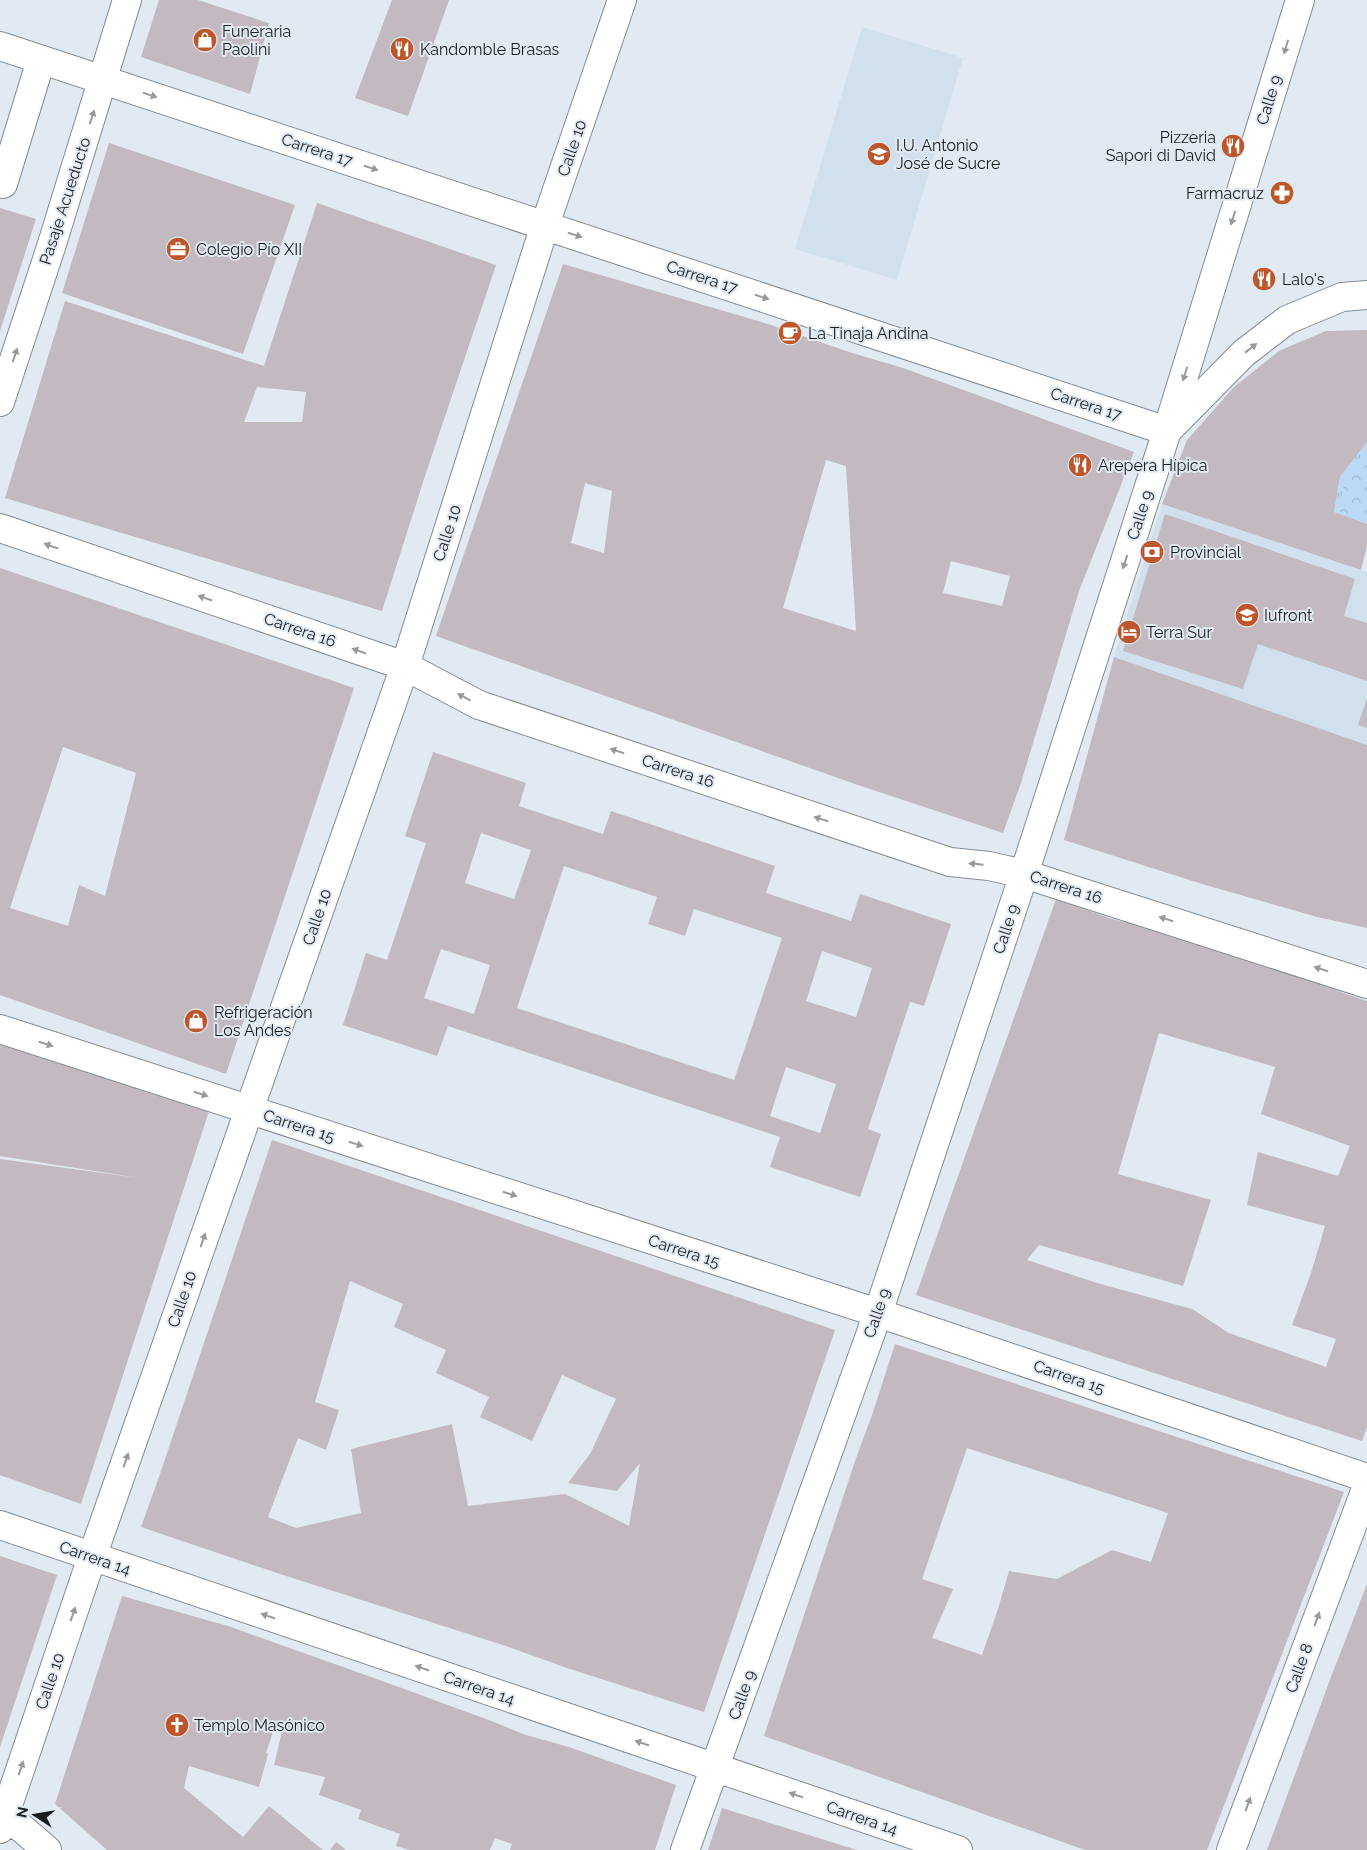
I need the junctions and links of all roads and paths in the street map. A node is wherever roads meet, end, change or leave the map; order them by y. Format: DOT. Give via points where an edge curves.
graph roads {
  1 [pos="128,0"];
  2 [pos="622,0"];
  3 [pos="1300,0"];
  4 [pos="0,46"];
  5 [pos="41,60"];
  6 [pos="104,79"];
  7 [pos="3,184"];
  8 [pos="545,225"];
  9 [pos="1367,295"];
  10 [pos="0,402"];
  11 [pos="1167,431"];
  12 [pos="0,528"];
  13 [pos="405,666"];
  14 [pos="1024,874"];
  15 [pos="1367,984"];
  16 [pos="0,1029"];
  17 [pos="248,1109"];
  18 [pos="878,1313"];
  19 [pos="1367,1478"];
  20 [pos="1367,1486"];
  21 [pos="0,1524"];
  22 [pos="92,1557"];
  23 [pos="716,1768"];
  24 [pos="2,1818"];
  25 [pos="47,1850"];
  26 [pos="685,1850"];
  27 [pos="958,1850"];
  28 [pos="1231,1850"];
  1 -- 6 [label="street, Pasaje Acueducto"];
  2 -- 8 [label="street, Calle 10"];
  3 -- 11 [label="street, Calle 9, one-way"];
  4 -- 5 [label="street, Carrera 17"];
  5 -- 6 [label="street, Carrera 17"];
  5 -- 7 [label="street"];
  6 -- 8 [label="street, Carrera 17, one-way"];
  10 -- 6 [label="street, Pasaje Acueducto, one-way"];
  8 -- 11 [label="street, Carrera 17, one-way"];
  8 -- 13 [label="street, Calle 10"];
  11 -- 9 [label="street, one-way" via="1244,353 1286,320 1342,297"];
  11 -- 14 [label="street, Calle 9, one-way"];
  13 -- 12 [label="street, Carrera 16, one-way"];
  14 -- 13 [label="street, Carrera 16, one-way" via="950,862 479,705"];
  13 -- 17 [label="street, Calle 10"];
  15 -- 14 [label="street, Carrera 16, one-way"];
  14 -- 18 [label="street, Calle 9"];
  16 -- 17 [label="street, Carrera 15, one-way"];
  17 -- 18 [label="street, Carrera 15, one-way"];
  22 -- 17 [label="street, Calle 10, one-way"];
  18 -- 19 [label="street, Carrera 15"];
  18 -- 23 [label="street, Calle 9"];
  28 -- 20 [label="street, Calle 8, one-way"];
  21 -- 22 [label="street, Carrera 14"];
  23 -- 22 [label="street, Carrera 14, one-way"];
  24 -- 22 [label="street, Calle 10, one-way"];
  23 -- 26 [label="street, Calle 9"];
  27 -- 23 [label="street, Carrera 14, one-way"];
  24 -- 25 [label="street"];
}
